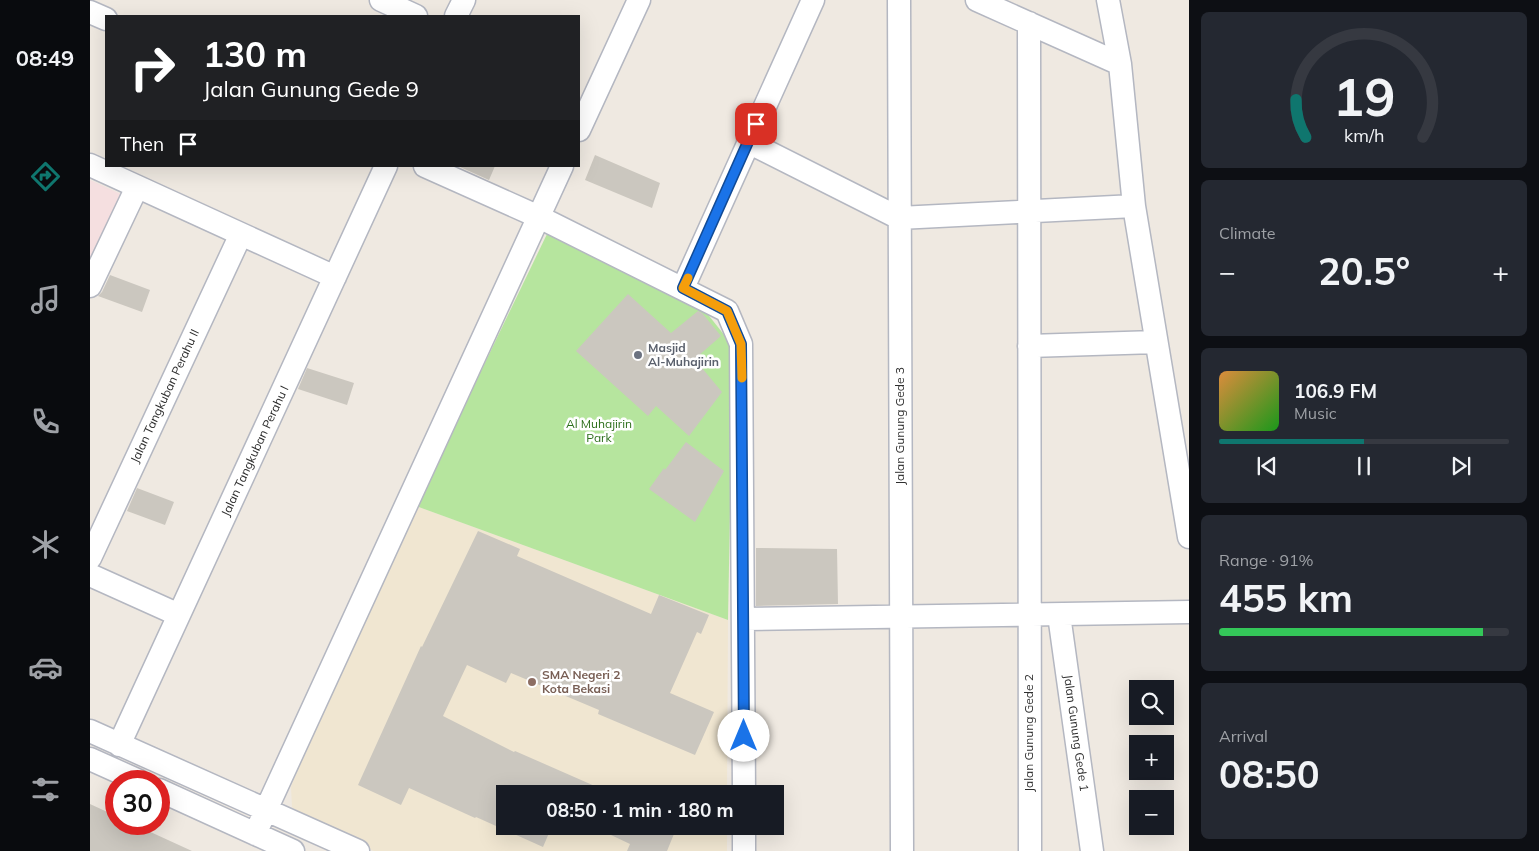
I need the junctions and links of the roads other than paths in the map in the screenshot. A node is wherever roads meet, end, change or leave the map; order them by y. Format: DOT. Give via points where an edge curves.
graph roads {
  1 [pos="381,0"];
  2 [pos="464,0"];
  3 [pos="639,0"];
  4 [pos="813,0"];
  5 [pos="899,0"];
  6 [pos="977,0"];
  7 [pos="1108,0"];
  8 [pos="90,12"];
  9 [pos="414,15"];
  10 [pos="456,15"];
  11 [pos="105,19"];
  12 [pos="1029,23"];
  13 [pos="1120,64"];
  14 [pos="580,128"];
  15 [pos="748,142"];
  16 [pos="90,165"];
  17 [pos="386,167"];
  18 [pos="427,167"];
  19 [pos="562,167"];
  20 [pos="137,187"];
  21 [pos="1134,206"];
  22 [pos="1028,212"];
  23 [pos="539,217"];
  24 [pos="899,218"];
  25 [pos="241,234"];
  26 [pos="335,277"];
  27 [pos="90,286"];
  28 [pos="683,288"];
  29 [pos="1156,342"];
  30 [pos="1029,346"];
  31 [pos="1189,537"];
  32 [pos="90,558"];
  33 [pos="90,575"];
  34 [pos="1189,612"];
  35 [pos="1059,614"];
  36 [pos="179,615"];
  37 [pos="1029,615"];
  38 [pos="901,617"];
  39 [pos="743,619"];
  40 [pos="90,731"];
  41 [pos="122,740"];
  42 [pos="90,759"];
  43 [pos="114,770"];
  44 [pos="744,785"];
  45 [pos="170,795"];
  46 [pos="266,810"];
  47 [pos="255,834"];
  48 [pos="744,835"];
  49 [pos="293,851"];
  50 [pos="358,851"];
  51 [pos="744,851"];
  52 [pos="902,851"];
  53 [pos="1030,851"];
  54 [pos="1092,851"];
  1 -- 9 [label="street"];
  2 -- 10 [label="street"];
  3 -- 14 [label="street"];
  4 -- 15 [label="street"];
  5 -- 24 [label="street, Jalan Gunung Gede 3"];
  6 -- 12 [label="street"];
  7 -- 13 [label="street"];
  8 -- 11 [label="street"];
  12 -- 13 [label="street"];
  12 -- 22 [label="street, Jalan Gunung Gede 2"];
  13 -- 21 [label="street"];
  15 -- 24 [label="street"];
  15 -- 28 [label="street"];
  16 -- 20 [label="street"];
  17 -- 26 [label="street, Jalan Tangkuban Perahu I"];
  18 -- 23 [label="street"];
  19 -- 23 [label="street"];
  20 -- 25 [label="street"];
  20 -- 27 [label="street"];
  21 -- 22 [label="street"];
  21 -- 29 [label="street"];
  22 -- 24 [label="street"];
  22 -- 30 [label="street, Jalan Gunung Gede 2"];
  23 -- 28 [label="street"];
  23 -- 46 [label="street"];
  24 -- 38 [label="street, Jalan Gunung Gede 3"];
  25 -- 26 [label="street"];
  25 -- 32 [label="street, Jalan Tangkuban Perahu II"];
  26 -- 36 [label="street, Jalan Tangkuban Perahu I"];
  28 -- 39 [label="street" via="727,311 741,344"];
  29 -- 30 [label="street"];
  29 -- 31 [label="street"];
  30 -- 37 [label="street, Jalan Gunung Gede 2"];
  33 -- 36 [label="street"];
  34 -- 35 [label="street"];
  35 -- 37 [label="street"];
  35 -- 54 [label="street, Jalan Gunung Gede 1"];
  36 -- 41 [label="street, Jalan Tangkuban Perahu I"];
  37 -- 38 [label="street"];
  37 -- 53 [label="street, Jalan Gunung Gede 2"];
  38 -- 39 [label="street"];
  38 -- 52 [label="street, Jalan Gunung Gede 3"];
  39 -- 44 [label="street"];
  40 -- 41 [label="street"];
  41 -- 46 [label="street"];
  42 -- 43 [label="street"];
  45 -- 47 [label="street"];
  46 -- 47 [label="street"];
  46 -- 50 [label="street"];
  47 -- 49 [label="street"];
  48 -- 51 [label="street"];
}
